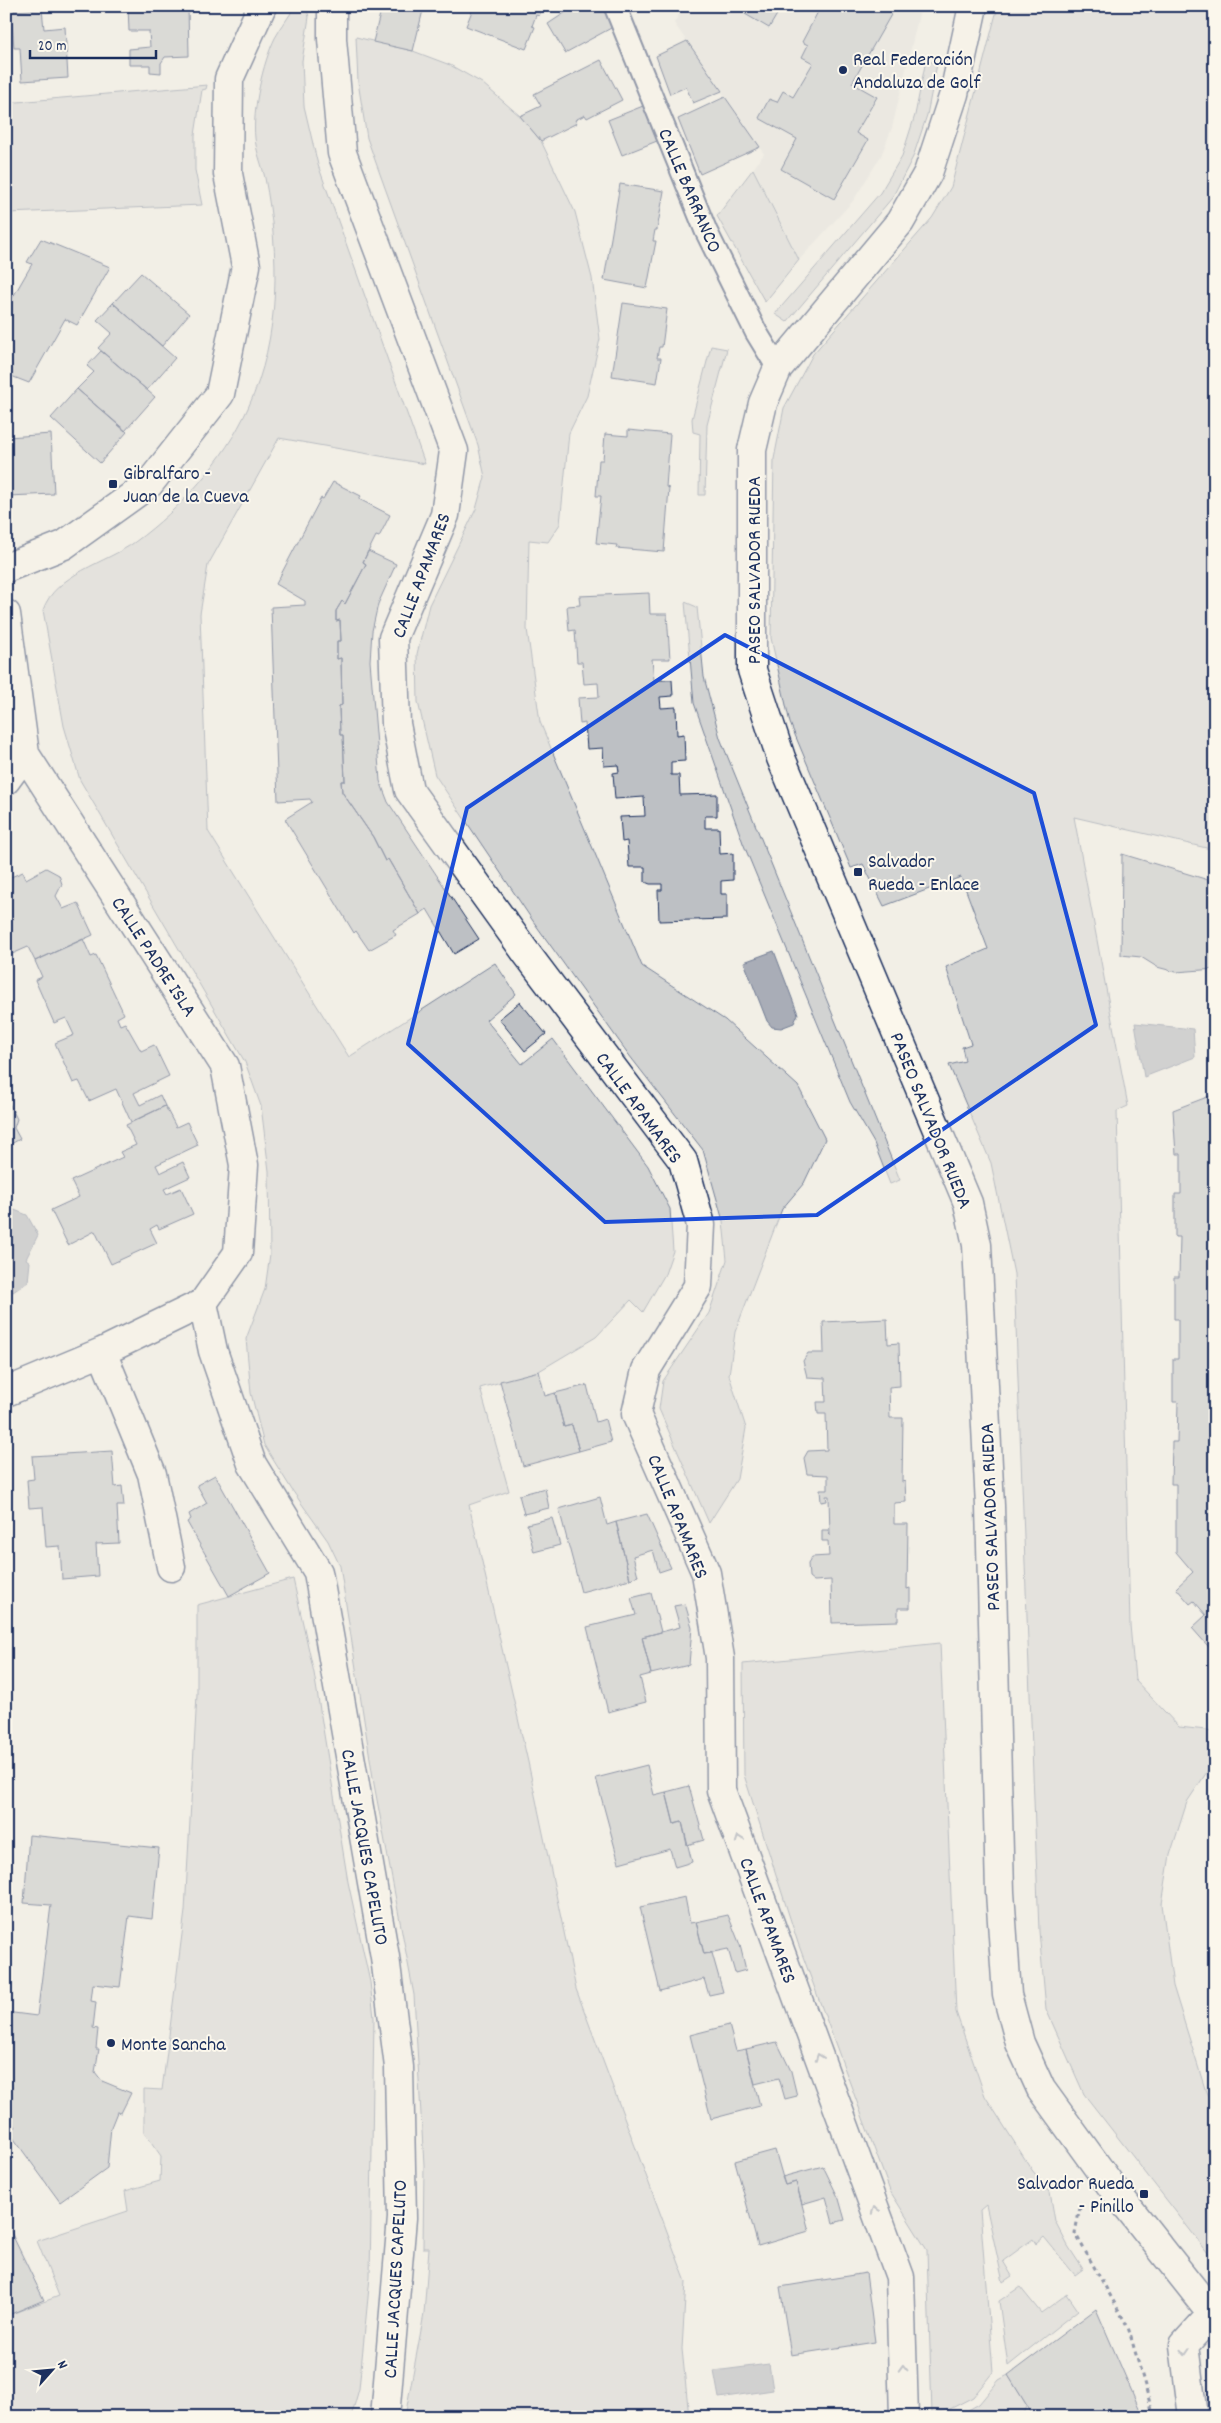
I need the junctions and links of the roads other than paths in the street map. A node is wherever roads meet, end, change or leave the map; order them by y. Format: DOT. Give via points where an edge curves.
graph roads {
  1 [pos="262,6"];
  2 [pos="332,6"];
  3 [pos="615,6"];
  4 [pos="973,6"];
  5 [pos="778,368"];
  6 [pos="6,568"];
  7 [pos="6,614"];
  8 [pos="25,754"];
  9 [pos="6,780"];
  10 [pos="203,1303"];
  11 [pos="102,1352"];
  12 [pos="6,1392"];
  13 [pos="171,1567"];
  14 [pos="1213,2316"];
  15 [pos="384,2417"];
  16 [pos="904,2417"];
  17 [pos="1193,2417"];
  1 -- 6 [label="street" via="229,79 228,174 246,266 220,394 149,484 64,545"];
  16 -- 2 [label="street, CALLE APAMARES, one-way" via="900,2277 721,1790 720,1658 706,1573 636,1414 646,1370 698,1286 701,1225 683,1161 527,954 409,790 396,724 393,638 445,515 454,451 342,153"];
  3 -- 5 [label="lane, CALLE BARRANCO" via="706,231 756,332"];
  4 -- 5 [label="street, PASEO SALVADOR RUEDA" via="954,94 928,173 900,222"];
  5 -- 14 [label="street, PASEO SALVADOR RUEDA" via="763,403 752,450 752,670 781,758 968,1203 976,1245 990,1506 1000,1892 1007,1995 1020,2044 1041,2089 1112,2187"];
  7 -- 8 [label="street, CALLE PADRE ISLA"];
  8 -- 9 [label="street"];
  8 -- 10 [label="street, CALLE PADRE ISLA" via="226,1066 244,1165 238,1253"];
  10 -- 11 [label="street"];
  10 -- 15 [label="street, CALLE JACQUES CAPELUTO" via="213,1352 252,1464 318,1572 385,1957 398,2067 402,2218"];
  11 -- 12 [label="street"];
  11 -- 13 [label="street" via="152,1474"];
  14 -- 17 [label="street, one-way" via="1184,2345"];
}
